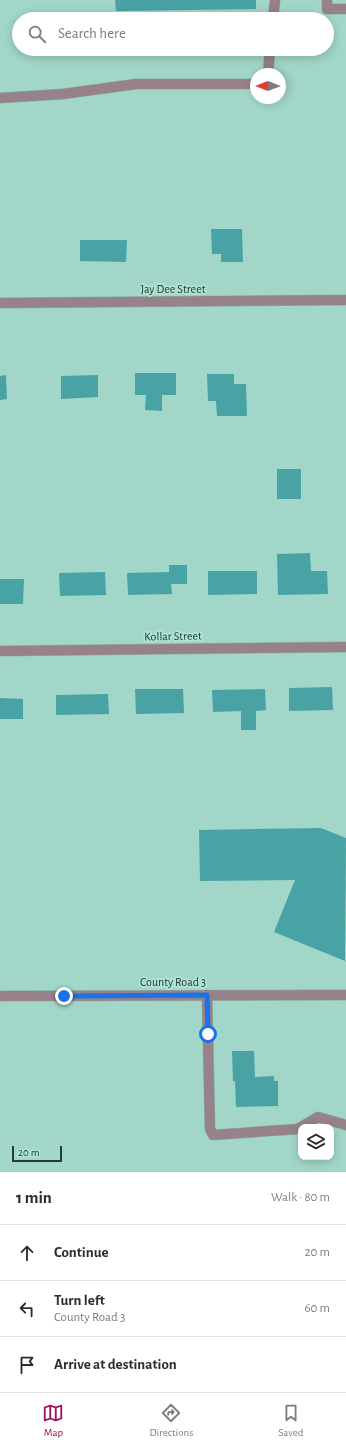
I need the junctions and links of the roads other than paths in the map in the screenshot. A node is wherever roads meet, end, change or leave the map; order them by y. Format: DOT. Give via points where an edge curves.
graph roads {
  1 [pos="275,0"];
  2 [pos="327,0"];
  3 [pos="346,9"];
  4 [pos="274,12"];
  5 [pos="269,56"];
  6 [pos="268,68"];
  7 [pos="250,84"];
  8 [pos="0,98"];
  9 [pos="346,300"];
  10 [pos="0,303"];
  11 [pos="346,647"];
  12 [pos="0,651"];
  13 [pos="207,995"];
  14 [pos="346,995"];
  15 [pos="0,996"];
  16 [pos="306,1124"];
  17 [pos="346,1125"];
  18 [pos="298,1129"];
  1 -- 4 [label="street"];
  2 -- 3 [label="street" via="327,9"];
  5 -- 6 [label="street"];
  7 -- 8 [label="street" via="136,84 63,94"];
  9 -- 10 [label="street, Jay Dee Street"];
  11 -- 12 [label="street, Kollar Street"];
  13 -- 14 [label="street, County Road 3"];
  13 -- 15 [label="street, County Road 3"];
  13 -- 18 [label="street" via="210,1129 213,1135"];
  16 -- 17 [label="street" via="318,1117"];
}
